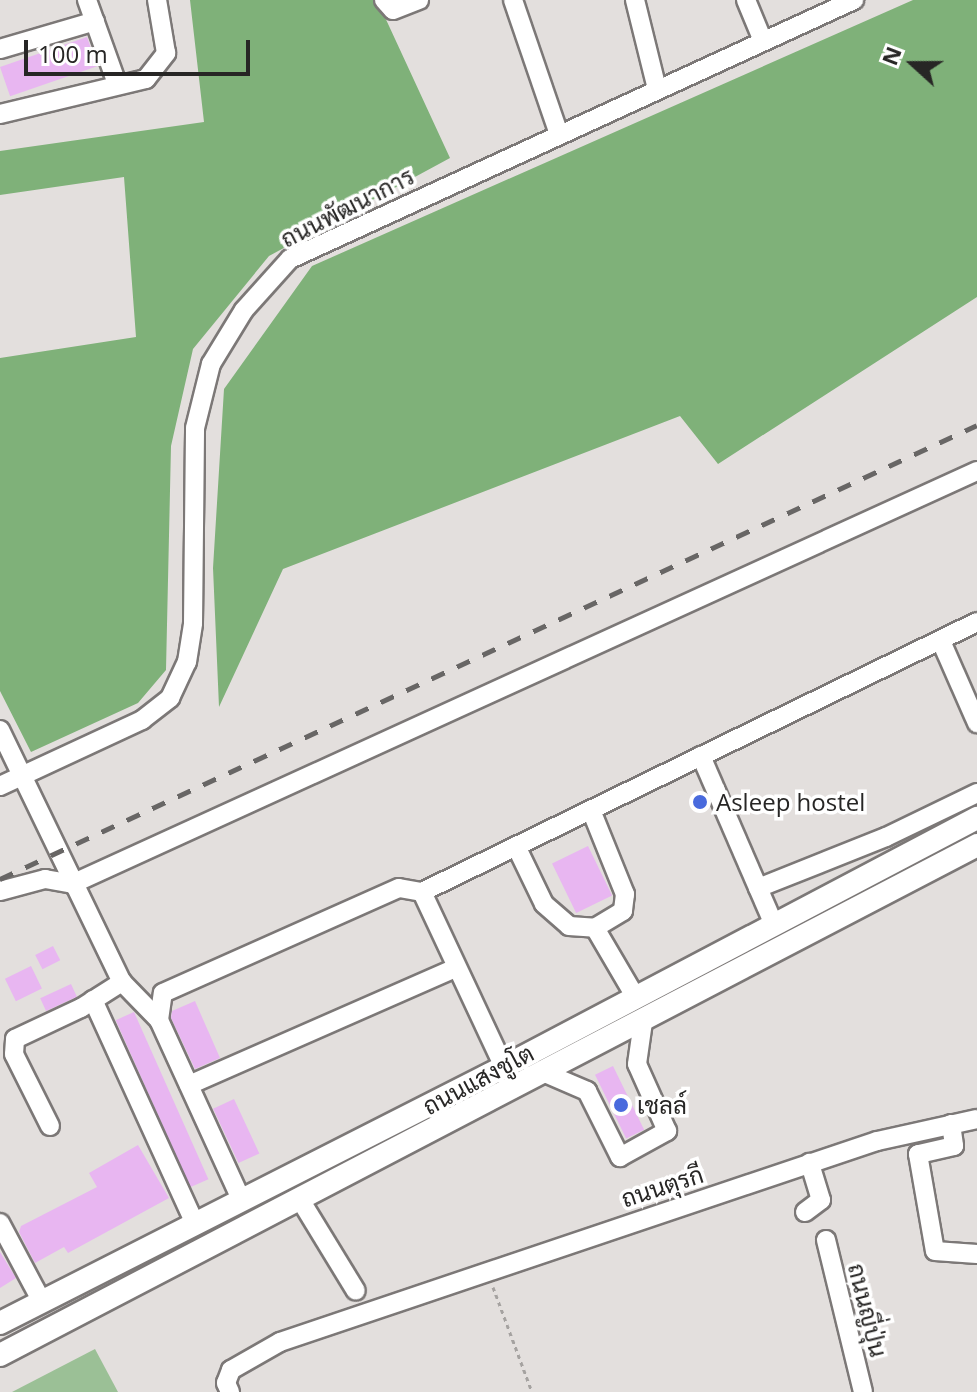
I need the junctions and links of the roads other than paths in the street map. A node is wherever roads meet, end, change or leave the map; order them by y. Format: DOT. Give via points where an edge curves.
graph roads {
  1 [pos="87,0"];
  2 [pos="157,0"];
  3 [pos="384,0"];
  4 [pos="419,0"];
  5 [pos="513,0"];
  6 [pos="635,0"];
  7 [pos="746,0"];
  8 [pos="854,0"];
  9 [pos="95,21"];
  10 [pos="763,41"];
  11 [pos="0,49"];
  12 [pos="117,84"];
  13 [pos="657,89"];
  14 [pos="0,114"];
  15 [pos="559,134"];
  16 [pos="977,471"];
  17 [pos="977,622"];
  18 [pos="941,641"];
  19 [pos="977,723"];
  20 [pos="0,730"];
  21 [pos="701,756"];
  22 [pos="21,776"];
  23 [pos="0,786"];
  24 [pos="977,793"];
  25 [pos="591,810"];
  26 [pos="977,818"];
  27 [pos="977,845"];
  28 [pos="516,846"];
  29 [pos="72,884"];
  30 [pos="758,888"];
  31 [pos="0,891"];
  32 [pos="422,892"];
  33 [pos="774,925"];
  34 [pos="595,928"];
  35 [pos="715,956"];
  36 [pos="456,968"];
  37 [pos="724,979"];
  38 [pos="122,982"];
  39 [pos="636,998"];
  40 [pos="93,1000"];
  41 [pos="159,1020"];
  42 [pos="643,1022"];
  43 [pos="504,1067"];
  44 [pos="545,1073"];
  45 [pos="189,1085"];
  46 [pos="511,1092"];
  47 [pos="977,1119"];
  48 [pos="951,1124"];
  49 [pos="50,1126"];
  50 [pos="810,1163"];
  51 [pos="242,1201"];
  52 [pos="301,1201"];
  53 [pos="805,1212"];
  54 [pos="0,1223"];
  55 [pos="195,1224"];
  56 [pos="826,1240"];
  57 [pos="977,1254"];
  58 [pos="123,1261"];
  59 [pos="136,1285"];
  60 [pos="356,1291"];
  61 [pos="42,1302"];
  62 [pos="0,1323"];
  63 [pos="0,1355"];
  64 [pos="230,1392"];
  65 [pos="863,1392"];
  1 -- 9 [label="street"];
  2 -- 12 [label="street" via="166,53 146,79"];
  3 -- 4 [label="street" via="393,10"];
  5 -- 15 [label="street"];
  6 -- 13 [label="street"];
  7 -- 10 [label="street"];
  8 -- 10 [label="street, ถนนพัฒนาการ"];
  9 -- 11 [label="street"];
  9 -- 12 [label="street"];
  10 -- 13 [label="street, ถนนพัฒนาการ"];
  12 -- 14 [label="street"];
  13 -- 15 [label="street, ถนนพัฒนาการ"];
  15 -- 22 [label="street, ถนนพัฒนาการ" via="290,259 244,310 211,364 195,428 193,623 170,698 142,720"];
  16 -- 29 [label="street"];
  17 -- 18 [label="street"];
  18 -- 19 [label="street"];
  18 -- 21 [label="street"];
  20 -- 22 [label="street"];
  21 -- 25 [label="street"];
  21 -- 30 [label="street"];
  22 -- 23 [label="street, ถนนพัฒนาการ"];
  22 -- 29 [label="street"];
  24 -- 30 [label="street" via="886,837"];
  25 -- 28 [label="street"];
  25 -- 34 [label="street" via="625,894 623,911"];
  26 -- 33 [label="main road, ถนนแสงชูโต"];
  27 -- 37 [label="main road, ถนนแสงชูโต"];
  28 -- 32 [label="street"];
  28 -- 34 [label="street" via="556,917 579,929"];
  29 -- 31 [label="street" via="45,879"];
  29 -- 38 [label="street"];
  30 -- 33 [label="street"];
  32 -- 36 [label="street"];
  32 -- 41 [label="street" via="399,888 163,993"];
  33 -- 35 [label="main road, ถนนแสงชูโต"];
  34 -- 39 [label="street"];
  35 -- 37 [label="main road"];
  35 -- 39 [label="main road, ถนนแสงชูโต"];
  36 -- 43 [label="street"];
  36 -- 45 [label="street"];
  37 -- 42 [label="main road, ถนนแสงชูโต"];
  38 -- 40 [label="street"];
  38 -- 41 [label="street"];
  39 -- 43 [label="main road, ถนนแสงชูโต"];
  40 -- 49 [label="street" via="21,1035 13,1045"];
  40 -- 55 [label="street"];
  41 -- 45 [label="street"];
  42 -- 44 [label="main road, ถนนแสงชูโต"];
  42 -- 44 [label="street" via="637,1064 667,1131 620,1157 587,1091"];
  43 -- 46 [label="main road"];
  43 -- 51 [label="main road, ถนนแสงชูโต"];
  44 -- 46 [label="main road, ถนนแสงชูโต"];
  45 -- 51 [label="street"];
  46 -- 52 [label="main road, ถนนแสงชูโต"];
  47 -- 48 [label="street, ถนนตุรกี"];
  48 -- 50 [label="street, ถนนตุรกี"];
  48 -- 57 [label="street" via="954,1146 918,1154 935,1251"];
  50 -- 53 [label="street" via="821,1200"];
  50 -- 64 [label="street, ถนนตุรกี" via="280,1342 239,1363 228,1375"];
  51 -- 55 [label="main road, ถนนแสงชูโต"];
  52 -- 59 [label="main road, ถนนแสงชูโต"];
  52 -- 60 [label="street"];
  54 -- 61 [label="street"];
  55 -- 58 [label="main road, ถนนแสงชูโต"];
  56 -- 65 [label="street, ถนนญี่ปุ่น"];
  58 -- 59 [label="main road"];
  58 -- 61 [label="main road, ถนนแสงชูโต"];
  59 -- 63 [label="main road, ถนนแสงชูโต"];
  61 -- 62 [label="main road, ถนนแสงชูโต"];
}
